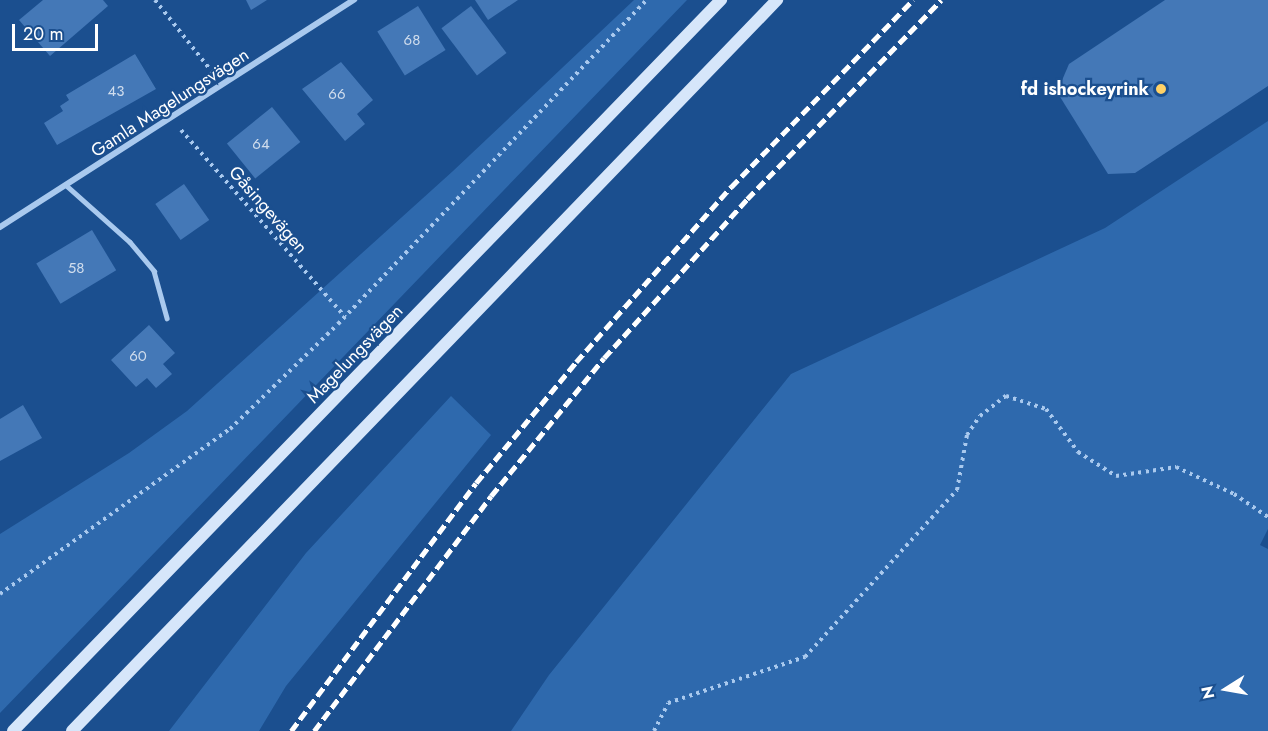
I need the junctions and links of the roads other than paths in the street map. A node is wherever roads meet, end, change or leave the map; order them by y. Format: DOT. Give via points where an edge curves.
graph roads {
  1 [pos="354,0"];
  2 [pos="721,0"];
  3 [pos="777,0"];
  4 [pos="67,186"];
  5 [pos="0,226"];
  6 [pos="167,318"];
  7 [pos="13,731"];
  8 [pos="72,731"];
  1 -- 4 [label="street, Gamla Magelungsvägen"];
  2 -- 7 [label="main road, Magelungsvägen"];
  3 -- 8 [label="main road"];
  4 -- 5 [label="street, Gamla Magelungsvägen"];
  4 -- 6 [label="lane" via="130,242 154,271"];
}
